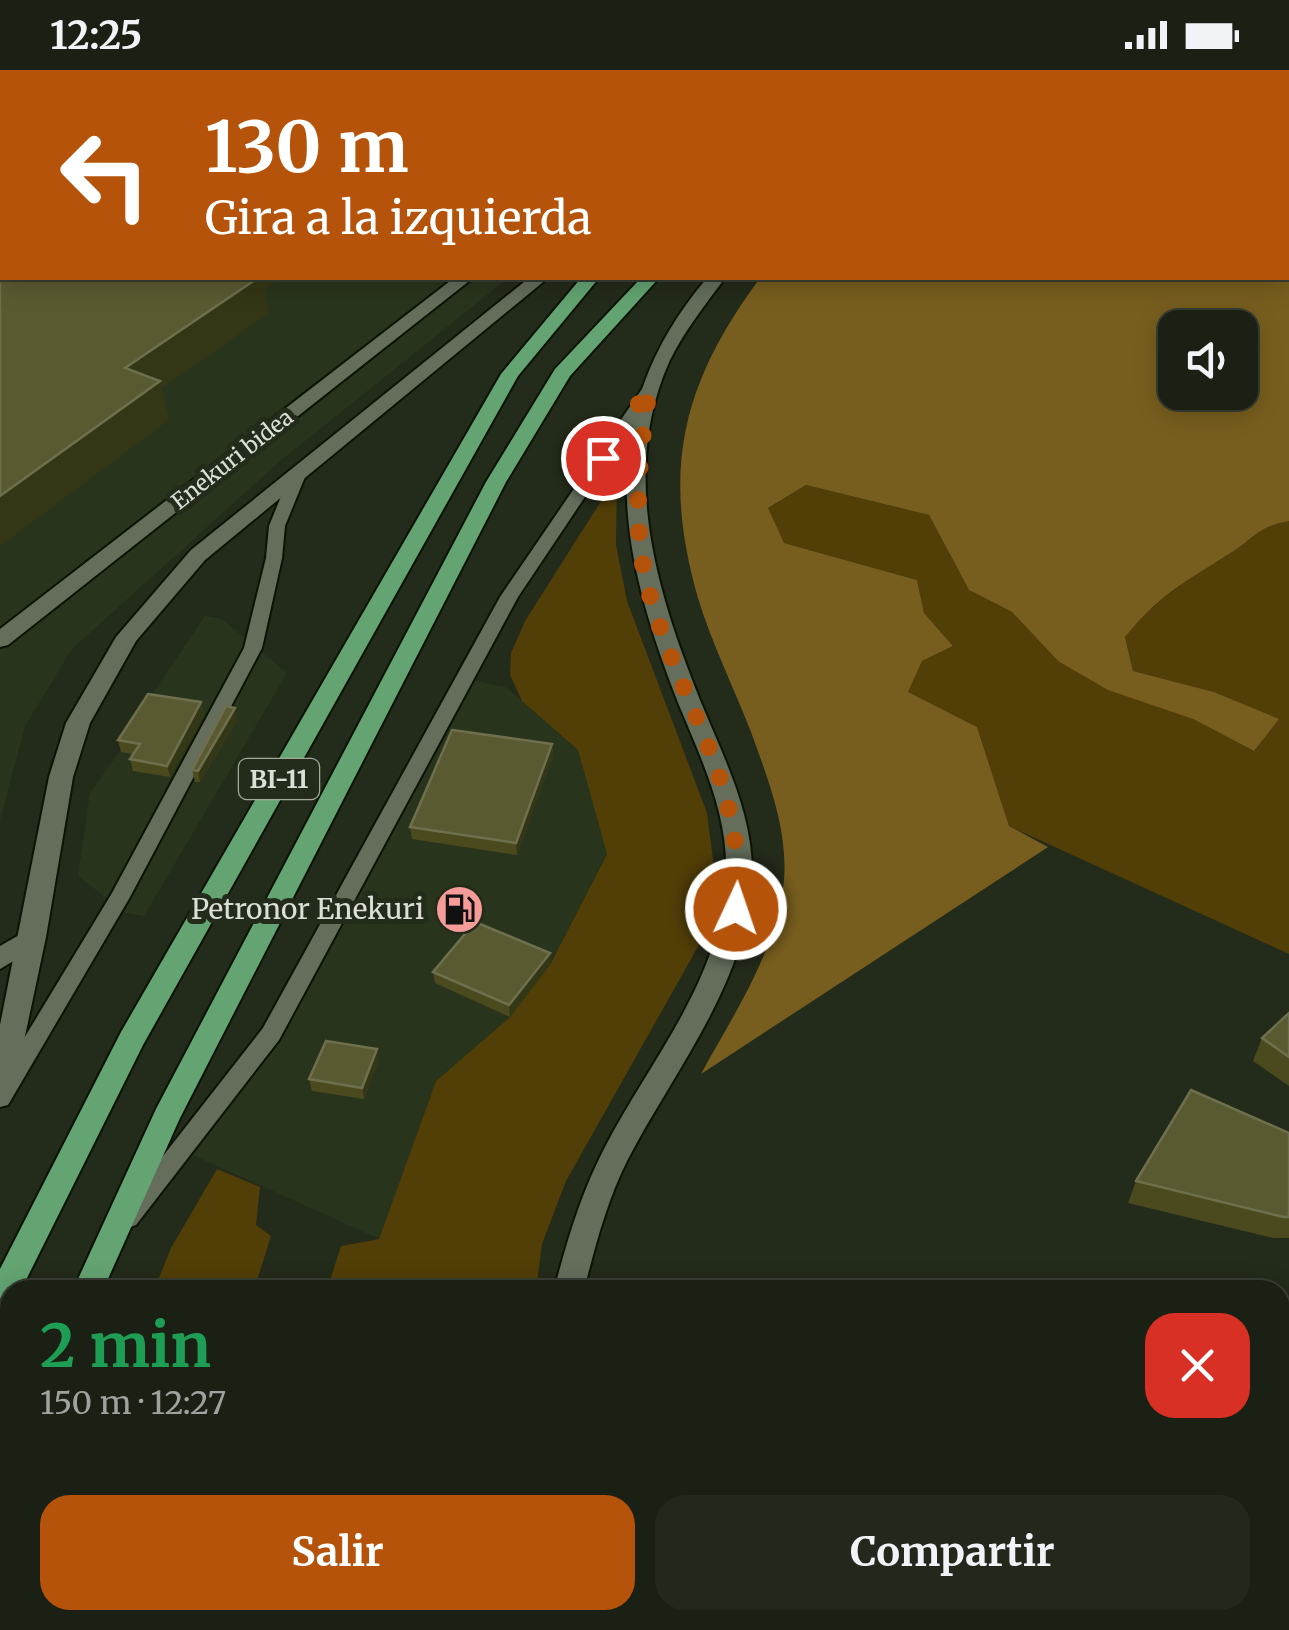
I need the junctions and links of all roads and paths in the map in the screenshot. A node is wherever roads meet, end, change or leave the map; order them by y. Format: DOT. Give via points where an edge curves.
graph roads {
  1 [pos="461,280"];
  2 [pos="537,280"];
  3 [pos="588,280"];
  4 [pos="648,280"];
  5 [pos="715,280"];
  6 [pos="649,389"];
  7 [pos="299,472"];
  8 [pos="0,640"];
  9 [pos="33,937"];
  10 [pos="0,958"];
  11 [pos="0,1088"];
  12 [pos="0,1098"];
  13 [pos="107,1243"];
  14 [pos="10,1280"];
  15 [pos="92,1280"];
  16 [pos="572,1280"];
  1 -- 8 [label="street, Enekuri bidea"];
  2 -- 7 [label="street"];
  3 -- 14 [label="main road, BI-11" via="510,374 132,1040"];
  4 -- 13 [label="main road, BI-11" via="562,374 496,482"];
  5 -- 6 [label="street" via="676,334"];
  6 -- 13 [label="lane" via="510,597 271,1034"];
  6 -- 16 [label="street" via="636,475 651,599 722,782 739,874 724,958 614,1156"];
  7 -- 9 [label="street" via="198,555 127,636 104,675 78,723 62,777"];
  7 -- 12 [label="lane" via="277,526 253,648 120,898"];
  9 -- 10 [label="street"];
  9 -- 11 [label="street"];
  13 -- 15 [label="main road, BI-11"];
}
